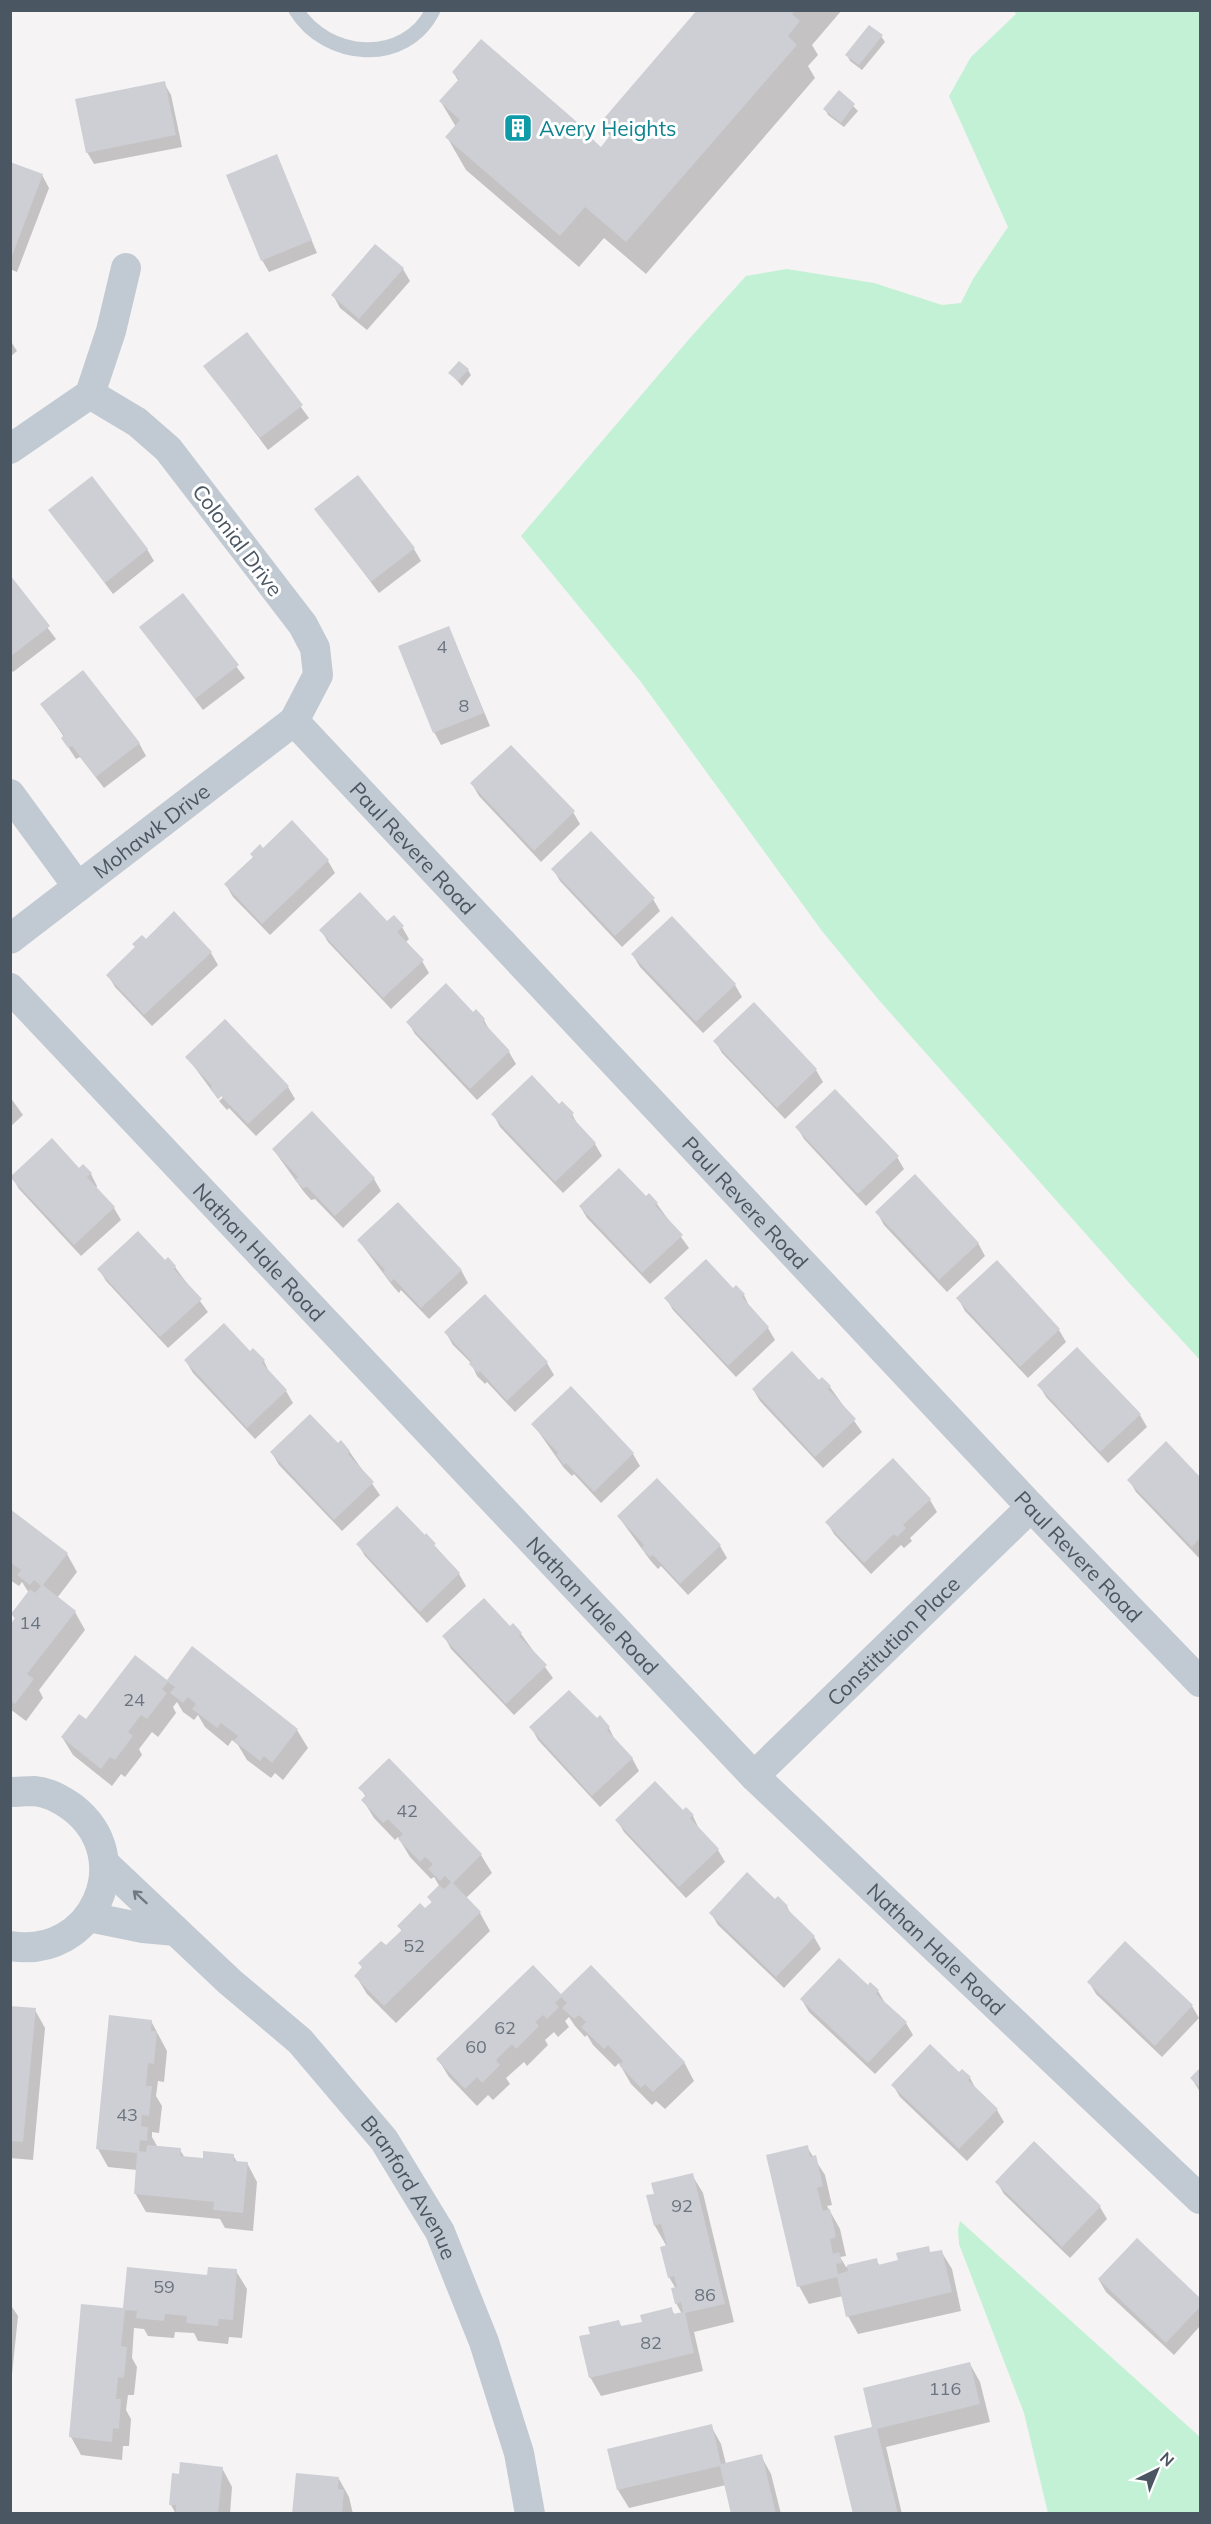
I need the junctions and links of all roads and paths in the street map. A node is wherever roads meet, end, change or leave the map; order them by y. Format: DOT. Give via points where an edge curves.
graph roads {
  1 [pos="296,10"];
  2 [pos="433,10"];
  3 [pos="126,268"];
  4 [pos="90,394"];
  5 [pos="10,449"];
  6 [pos="294,721"];
  7 [pos="10,794"];
  8 [pos="78,886"];
  9 [pos="10,939"];
  10 [pos="10,988"];
  11 [pos="1031,1507"];
  12 [pos="1200,1682"];
  13 [pos="754,1776"];
  14 [pos="10,1792"];
  15 [pos="105,1864"];
  16 [pos="89,1917"];
  17 [pos="176,1931"];
  18 [pos="10,1946"];
  19 [pos="1200,2199"];
  20 [pos="530,2514"];
  1 -- 2 [label="lane" via="314,33 338,46 364,51 389,47 412,36"];
  3 -- 4 [label="street"];
  4 -- 5 [label="street"];
  4 -- 6 [label="street, Colonial Drive" via="136,422 168,449 303,625 315,648 318,675"];
  6 -- 8 [label="street, Mohawk Drive"];
  6 -- 11 [label="street, Paul Revere Road"];
  7 -- 8 [label="street"];
  8 -- 9 [label="street, Mohawk Drive"];
  10 -- 13 [label="street, Nathan Hale Road"];
  11 -- 12 [label="street, Paul Revere Road"];
  11 -- 13 [label="street, Constitution Place"];
  13 -- 19 [label="street, Nathan Hale Road"];
  14 -- 15 [label="street" via="36,1791 62,1799 83,1815 98,1837"];
  15 -- 16 [label="street" via="99,1900"];
  17 -- 15 [label="street, Branford Avenue, one-way"];
  16 -- 17 [label="street"];
  16 -- 18 [label="street" via="72,1934 50,1945"];
  17 -- 20 [label="street, Branford Avenue" via="300,2041 384,2140 440,2232 484,2342 519,2452"];
}
